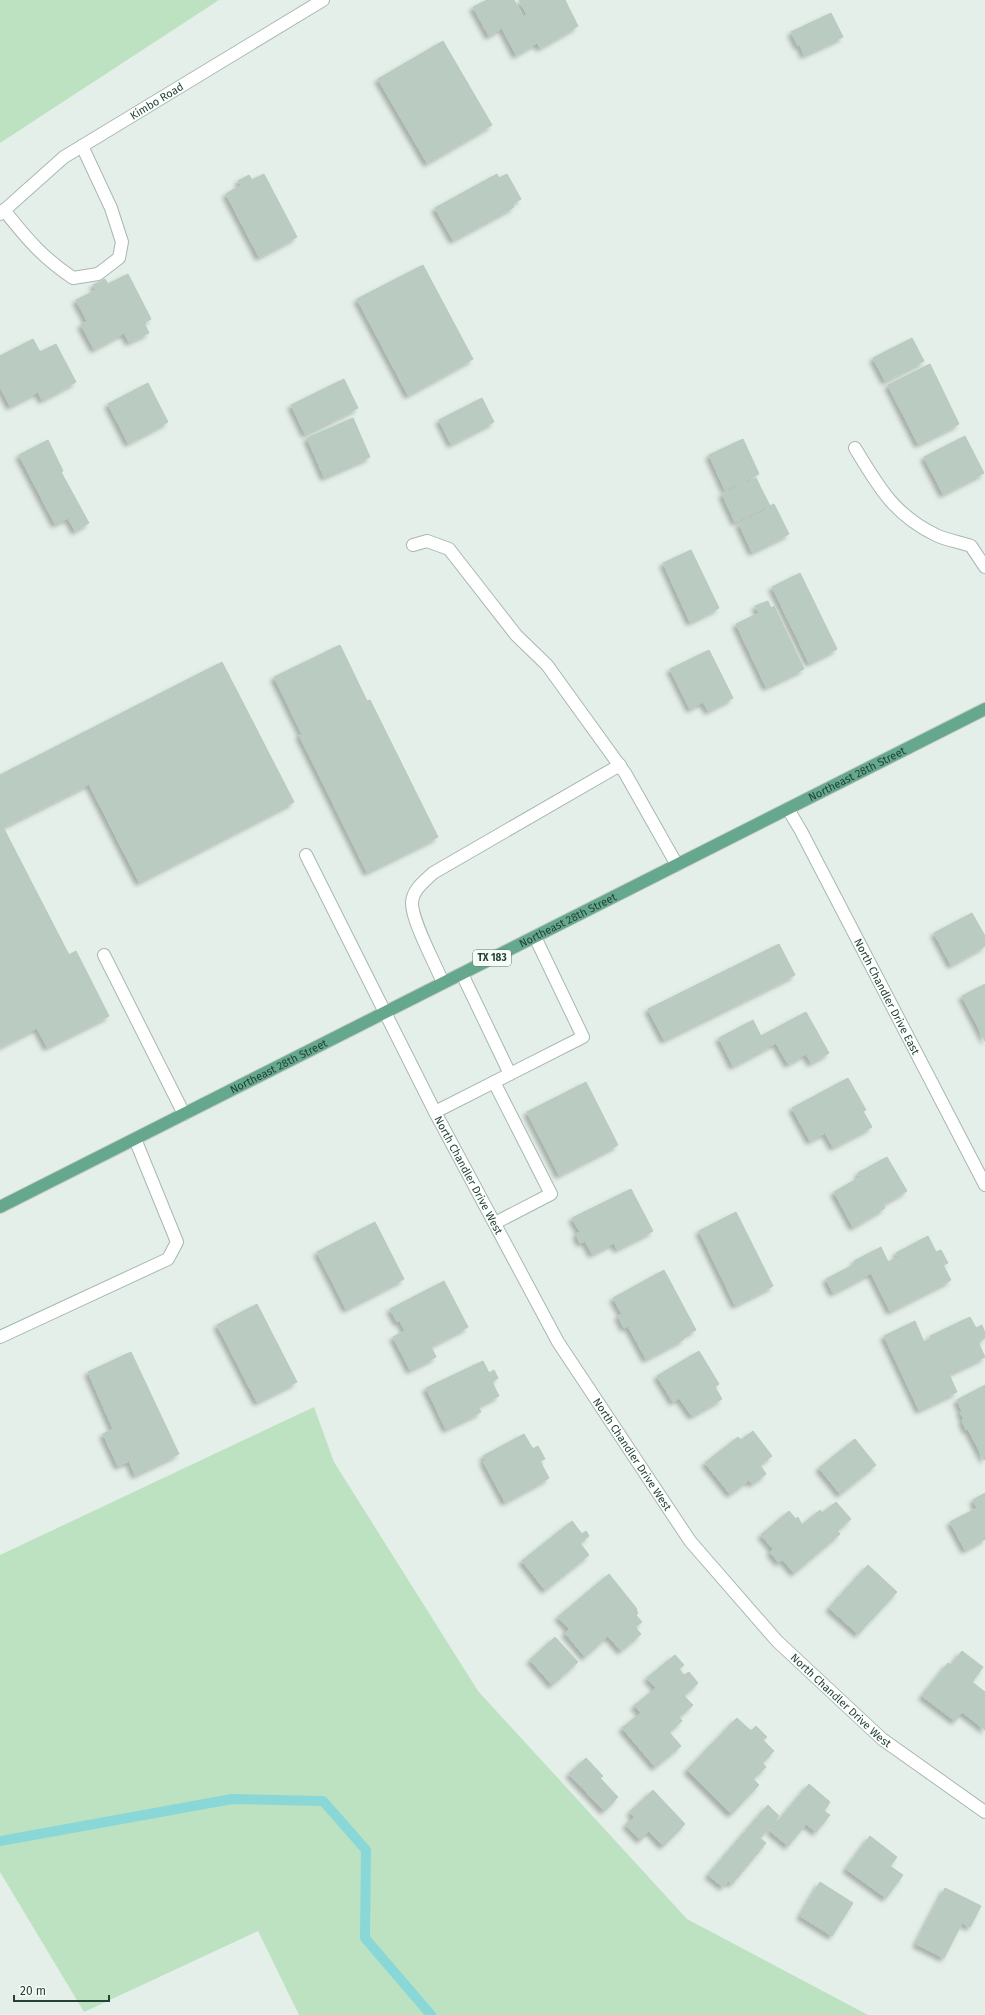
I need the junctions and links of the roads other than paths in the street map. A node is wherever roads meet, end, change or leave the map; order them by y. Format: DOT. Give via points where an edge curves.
graph roads {
  1 [pos="323,0"];
  2 [pos="82,146"];
  3 [pos="2,212"];
  4 [pos="855,448"];
  5 [pos="413,545"];
  6 [pos="985,567"];
  7 [pos="985,709"];
  8 [pos="620,765"];
  9 [pos="788,809"];
  10 [pos="306,855"];
  11 [pos="677,865"];
  12 [pos="535,937"];
  13 [pos="104,955"];
  14 [pos="462,974"];
  15 [pos="443,983"];
  16 [pos="386,1012"];
  17 [pos="510,1074"];
  18 [pos="494,1082"];
  19 [pos="435,1112"];
  20 [pos="184,1114"];
  21 [pos="135,1139"];
  22 [pos="985,1185"];
  23 [pos="0,1207"];
  24 [pos="495,1224"];
  25 [pos="0,1337"];
  26 [pos="985,1812"];
  1 -- 2 [label="street, Kimbo Road"];
  2 -- 3 [label="street, Kimbo Road" via="64,157"];
  2 -- 3 [label="street" via="113,215 122,242 119,258 98,274 73,278 51,263"];
  4 -- 6 [label="street" via="883,493 899,510 937,536 971,546"];
  5 -- 8 [label="street" via="427,541 449,549 516,635 548,665"];
  7 -- 9 [label="main road, Northeast 28th Street / TX 183"];
  8 -- 11 [label="street"];
  8 -- 15 [label="street" via="433,873 419,886 412,902 417,923"];
  9 -- 11 [label="main road, Northeast 28th Street / TX 183"];
  9 -- 22 [label="street, North Chandler Drive East"];
  10 -- 16 [label="street, North Chandler Drive West"];
  11 -- 12 [label="main road, Northeast 28th Street / TX 183"];
  12 -- 14 [label="main road, Northeast 28th Street / TX 183"];
  12 -- 17 [label="street" via="583,1037"];
  13 -- 20 [label="street"];
  14 -- 15 [label="main road, Northeast 28th Street / TX 183"];
  14 -- 17 [label="street"];
  15 -- 16 [label="main road, Northeast 28th Street / TX 183"];
  16 -- 19 [label="street, North Chandler Drive West"];
  16 -- 20 [label="main road, Northeast 28th Street / TX 183"];
  17 -- 18 [label="street"];
  18 -- 19 [label="street"];
  18 -- 24 [label="street" via="551,1194"];
  19 -- 24 [label="street, North Chandler Drive West"];
  20 -- 21 [label="main road, Northeast 28th Street / TX 183"];
  21 -- 23 [label="main road, Northeast 28th Street / TX 183"];
  21 -- 25 [label="street" via="177,1242 168,1259"];
  24 -- 26 [label="street, North Chandler Drive West" via="558,1342 690,1541 777,1641 882,1739"];
}
